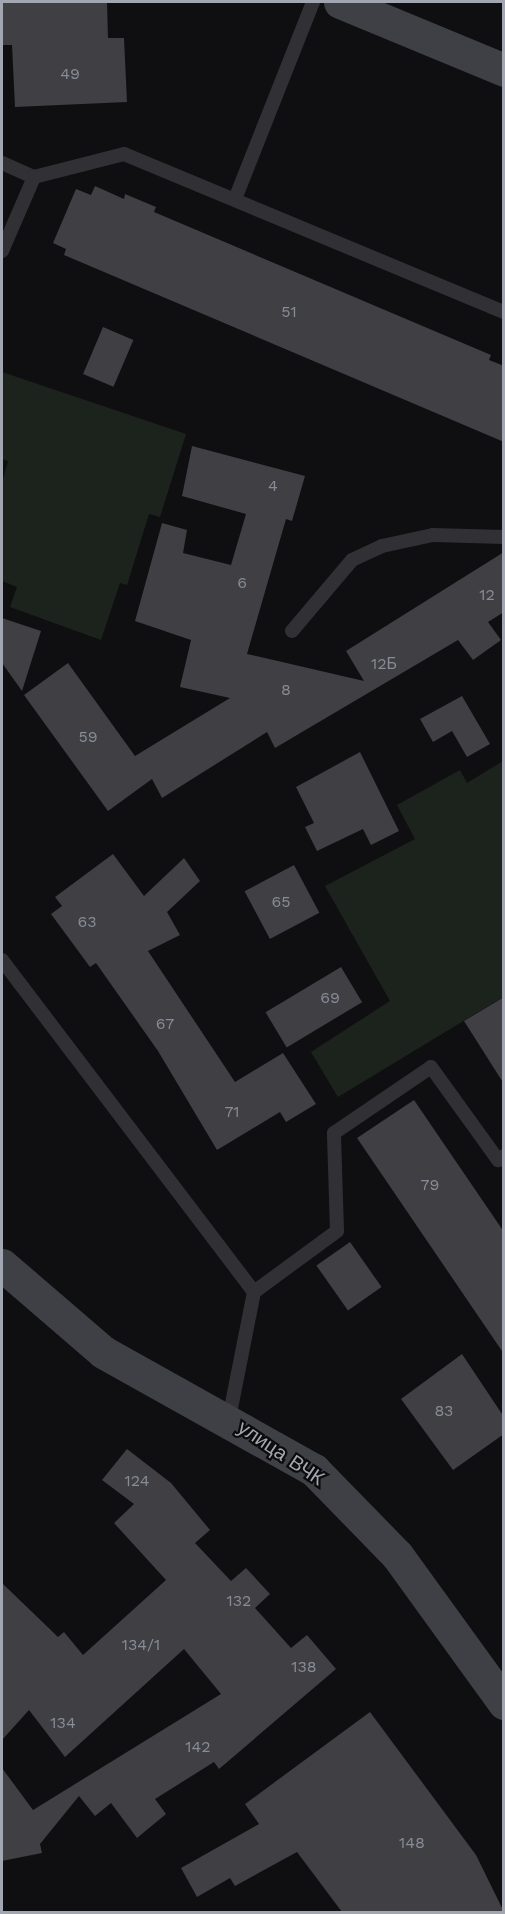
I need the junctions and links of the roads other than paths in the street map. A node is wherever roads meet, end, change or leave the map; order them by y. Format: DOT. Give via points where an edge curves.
graph roads {
  1 [pos="313,2"];
  2 [pos="340,2"];
  3 [pos="504,70"];
  4 [pos="2,163"];
  5 [pos="34,177"];
  6 [pos="235,199"];
  7 [pos="2,251"];
  8 [pos="504,312"];
  9 [pos="504,537"];
  10 [pos="292,631"];
  11 [pos="2,960"];
  12 [pos="504,1156"];
  13 [pos="2,1265"];
  14 [pos="254,1292"];
  15 [pos="229,1418"];
  16 [pos="504,1703"];
  1 -- 6 [label="lane"];
  2 -- 3 [label="main road"];
  4 -- 5 [label="lane"];
  5 -- 6 [label="lane" via="124,154"];
  5 -- 7 [label="lane"];
  6 -- 8 [label="lane"];
  9 -- 10 [label="lane" via="433,535 362,555 327,586"];
  11 -- 14 [label="lane"];
  12 -- 14 [label="lane" via="498,1160 431,1067 334,1133 337,1231"];
  13 -- 15 [label="main road, улица ВЧК" via="104,1352"];
  14 -- 15 [label="lane"];
  15 -- 16 [label="main road, улица ВЧК" via="314,1470 360,1512 398,1555"];
}
